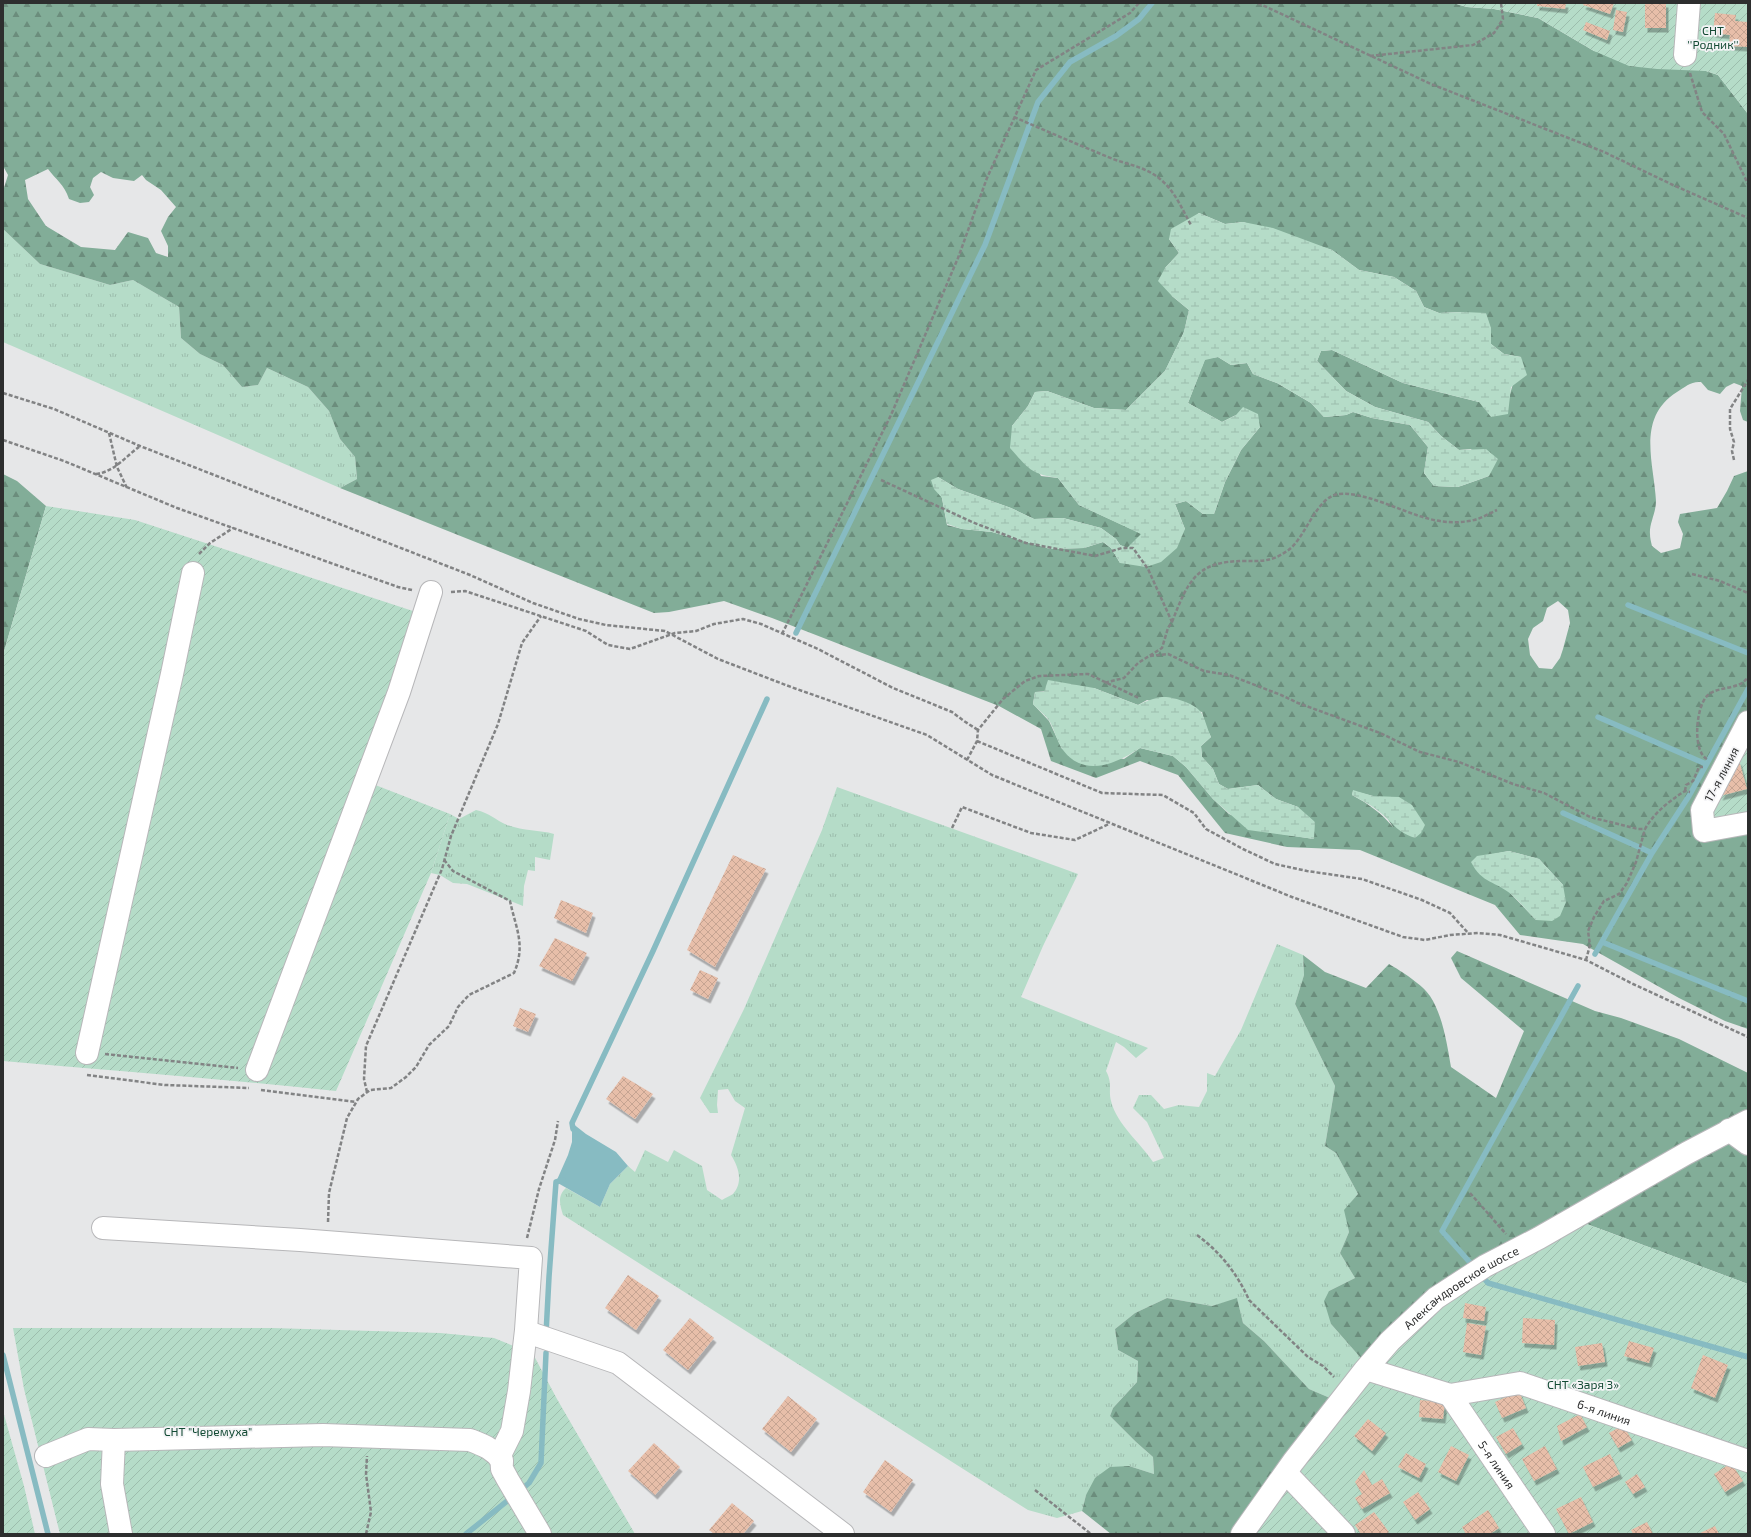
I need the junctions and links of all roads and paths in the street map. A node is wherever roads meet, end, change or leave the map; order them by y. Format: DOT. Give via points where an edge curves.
graph roads {
  1 [pos="1139,3"];
  2 [pos="1258,3"];
  3 [pos="1502,3"];
  4 [pos="1689,3"];
  5 [pos="1685,55"];
  6 [pos="1369,56"];
  7 [pos="1014,116"];
  8 [pos="1748,184"];
  9 [pos="1748,218"];
  10 [pos="1191,225"];
  11 [pos="1748,380"];
  12 [pos="3,393"];
  13 [pos="109,433"];
  14 [pos="3,440"];
  15 [pos="140,446"];
  16 [pos="1734,460"];
  17 [pos="117,467"];
  18 [pos="95,475"];
  19 [pos="881,480"];
  20 [pos="127,488"];
  21 [pos="1497,510"];
  22 [pos="233,528"];
  23 [pos="193,573"];
  24 [pos="1692,574"];
  25 [pos="431,592"];
  26 [pos="1748,593"];
  27 [pos="541,616"];
  28 [pos="1172,622"];
  29 [pos="672,634"];
  30 [pos="782,634"];
  31 [pos="1150,656"];
  32 [pos="1748,677"];
  33 [pos="1104,683"];
  34 [pos="1139,698"];
  35 [pos="1748,722"];
  36 [pos="978,730"];
  37 [pos="977,741"];
  38 [pos="1705,758"];
  39 [pos="967,760"];
  40 [pos="1703,767"];
  41 [pos="1748,823"];
  42 [pos="1109,824"];
  43 [pos="952,828"];
  44 [pos="1645,829"];
  45 [pos="445,861"];
  46 [pos="1469,935"];
  47 [pos="1586,960"];
  48 [pos="1748,1037"];
  49 [pos="87,1052"];
  50 [pos="257,1070"];
  51 [pos="87,1075"];
  52 [pos="368,1092"];
  53 [pos="356,1102"];
  54 [pos="558,1121"];
  55 [pos="1739,1126"];
  56 [pos="1748,1144"];
  57 [pos="1470,1193"];
  58 [pos="103,1228"];
  59 [pos="1196,1235"];
  60 [pos="323,1242"];
  61 [pos="1518,1248"];
  62 [pos="521,1258"];
  63 [pos="532,1334"];
  64 [pos="1366,1369"];
  65 [pos="1349,1390"];
  66 [pos="1450,1395"];
  67 [pos="372,1437"];
  68 [pos="114,1440"];
  69 [pos="46,1456"];
  70 [pos="502,1461"];
  71 [pos="1748,1461"];
  72 [pos="1286,1473"];
  73 [pos="1036,1490"];
  74 [pos="121,1534"];
  75 [pos="366,1534"];
  76 [pos="540,1534"];
  77 [pos="843,1534"];
  78 [pos="1091,1534"];
  79 [pos="1242,1534"];
  80 [pos="1344,1534"];
  81 [pos="1544,1534"];
  1 -- 7 [label="path" via="1130,13 1036,70"];
  2 -- 6 [label="path"];
  3 -- 6 [label="path" via="1503,19 1494,34 1473,45"];
  4 -- 5 [label="street"];
  5 -- 8 [label="path" via="1702,112 1724,134"];
  6 -- 9 [label="path" via="1431,84 1604,152"];
  7 -- 10 [label="path" via="1124,163 1148,170 1172,190"];
  7 -- 30 [label="path" via="987,178 958,258 891,415"];
  11 -- 16 [label="path" via="1730,408"];
  12 -- 13 [label="path" via="54,409"];
  13 -- 15 [label="path"];
  13 -- 17 [label="path"];
  14 -- 18 [label="path" via="64,461"];
  15 -- 17 [label="path"];
  15 -- 29 [label="path" via="470,575 533,603 579,619"];
  17 -- 18 [label="path"];
  17 -- 20 [label="path"];
  18 -- 20 [label="path"];
  19 -- 28 [label="path" via="972,522 1026,543 1095,556 1122,548 1133,548 1148,569"];
  20 -- 22 [label="path"];
  21 -- 28 [label="path" via="1475,520 1447,523 1431,521 1357,494 1337,494 1326,500 1288,551 1268,561 1240,561 1204,568 1182,596"];
  22 -- 23 [label="path" via="210,543 199,554"];
  22 -- 25 [label="path" via="398,587"];
  23 -- 49 [label="street"];
  24 -- 26 [label="path" via="1720,581"];
  25 -- 27 [label="path" via="465,591"];
  25 -- 50 [label="street" via="399,692"];
  27 -- 29 [label="path" via="586,631 608,645 630,649"];
  27 -- 45 [label="path" via="522,643 498,724 451,836"];
  28 -- 31 [label="path" via="1162,648"];
  29 -- 30 [label="path" via="696,631 714,624 743,619"];
  29 -- 39 [label="path" via="726,662 927,735"];
  30 -- 36 [label="path" via="818,649 894,688 952,712"];
  31 -- 33 [label="path" via="1138,663 1124,678"];
  31 -- 44 [label="path" via="1168,654 1204,671 1229,675 1386,735 1420,752 1459,762 1513,784 1544,793 1590,817"];
  32 -- 38 [label="path" via="1745,682 1715,691 1706,697 1698,717 1697,741"];
  33 -- 34 [label="path"];
  33 -- 36 [label="path" via="1088,674 1039,676 1025,681 1003,699"];
  35 -- 41 [label="street, 17-я линия" via="1702,810 1700,835"];
  36 -- 37 [label="path"];
  37 -- 39 [label="path"];
  37 -- 46 [label="path" via="1102,793 1163,795 1194,813 1206,829 1274,864 1362,879 1422,900 1450,913"];
  39 -- 42 [label="path" via="992,776"];
  40 -- 44 [label="path" via="1699,767 1693,781 1686,785 1686,791 1665,806"];
  42 -- 43 [label="path" via="1075,840 1031,833 962,807"];
  42 -- 46 [label="path" via="1292,897 1403,937 1426,940 1450,935"];
  44 -- 47 [label="path" via="1627,883 1619,894 1604,901 1594,917 1588,931 1590,945"];
  45 -- 52 [label="path" via="366,1046 364,1078"];
  45 -- 52 [label="path" via="453,871 510,901 520,937 520,954 514,973 468,995 458,1007 449,1026 429,1045 416,1067 406,1077 391,1088"];
  46 -- 47 [label="path" via="1500,935"];
  47 -- 48 [label="path"];
  49 -- 50 [label="path"];
  51 -- 53 [label="path" via="165,1085 243,1088"];
  52 -- 53 [label="path"];
  53 -- 60 [label="path" via="347,1118 329,1193 329,1220"];
  54 -- 62 [label="path" via="555,1140"];
  55 -- 56 [label="street"];
  55 -- 61 [label="street, Александровское шоссе"];
  57 -- 61 [label="path"];
  58 -- 60 [label="street"];
  59 -- 65 [label="path" via="1224,1258 1249,1300 1308,1357 1323,1366"];
  60 -- 62 [label="street"];
  61 -- 64 [label="street, Александровское шоссе" via="1481,1268 1436,1298 1390,1341"];
  62 -- 70 [label="street" via="531,1258 526,1330 512,1431 501,1453"];
  63 -- 77 [label="street" via="618,1363"];
  64 -- 65 [label="street, Александровское шоссе"];
  64 -- 66 [label="street, 6-я линия"];
  65 -- 72 [label="street, Александровское шоссе"];
  66 -- 71 [label="street, 6-я линия" via="1520,1383"];
  66 -- 81 [label="street, 5-я линия"];
  67 -- 68 [label="street" via="323,1435"];
  67 -- 70 [label="street" via="470,1440 485,1445 498,1454"];
  67 -- 75 [label="path" via="366,1461 371,1512"];
  68 -- 69 [label="street" via="88,1439"];
  68 -- 74 [label="street" via="112,1484"];
  70 -- 76 [label="street" via="502,1468 508,1480"];
  72 -- 79 [label="street, Александровское шоссе"];
  72 -- 80 [label="street"];
  73 -- 78 [label="path"];
}
